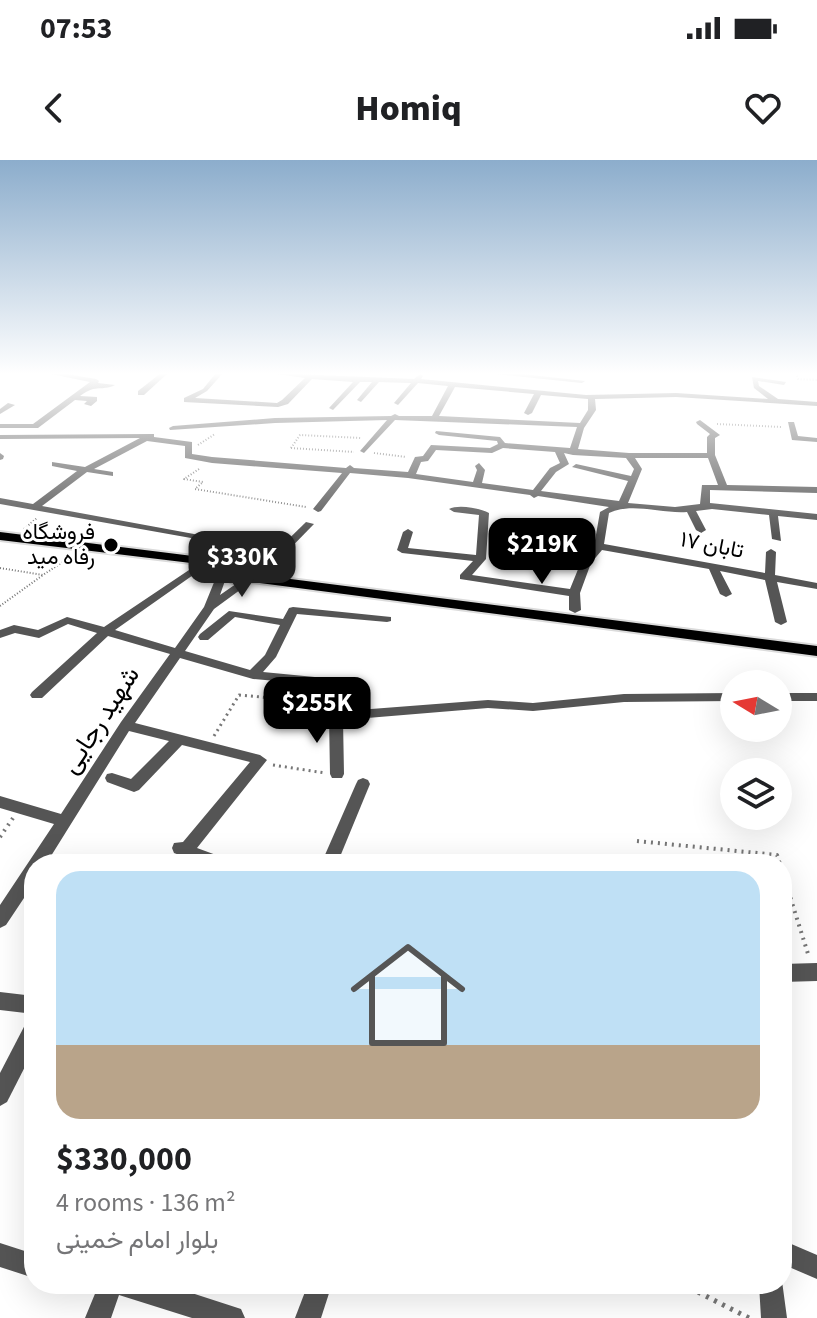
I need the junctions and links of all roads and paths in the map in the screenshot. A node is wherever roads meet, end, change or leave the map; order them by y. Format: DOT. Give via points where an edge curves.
graph roads {
  1 [pos="182,427"];
  2 [pos="218,427"];
  3 [pos="384,427"];
  4 [pos="580,427"];
  5 [pos="707,427"];
  6 [pos="790,427"];
  7 [pos="173,428"];
  8 [pos="439,433"];
  9 [pos="0,437"];
  10 [pos="373,438"];
  11 [pos="147,439"];
  12 [pos="817,440"];
  13 [pos="502,445"];
  14 [pos="189,448"];
  15 [pos="291,448"];
  16 [pos="364,451"];
  17 [pos="559,451"];
  18 [pos="573,453"];
  19 [pos="113,454"];
  20 [pos="711,455"];
  21 [pos="629,456"];
  22 [pos="130,457"];
  23 [pos="212,460"];
  24 [pos="55,464"];
  25 [pos="479,466"];
  26 [pos="576,467"];
  27 [pos="350,468"];
  28 [pos="86,470"];
  29 [pos="110,474"];
  30 [pos="411,475"];
  31 [pos="633,479"];
  32 [pos="472,483"];
  33 [pos="723,486"];
  34 [pos="817,490"];
  35 [pos="534,495"];
  36 [pos="0,501"];
  37 [pos="617,505"];
  38 [pos="35,507"];
  39 [pos="705,507"];
  40 [pos="47,509"];
  41 [pos="318,509"];
  42 [pos="691,510"];
  43 [pos="773,512"];
  44 [pos="817,517"];
  45 [pos="309,524"];
  46 [pos="701,530"];
  47 [pos="408,532"];
  48 [pos="777,539"];
  49 [pos="4,540"];
  50 [pos="525,543"];
  51 [pos="597,549"];
  52 [pos="771,552"];
  53 [pos="72,556"];
  54 [pos="481,559"];
  55 [pos="209,562"];
  56 [pos="712,565"];
  57 [pos="0,568"];
  58 [pos="192,571"];
  59 [pos="225,571"];
  60 [pos="257,573"];
  61 [pos="43,575"];
  62 [pos="770,577"];
  63 [pos="817,586"];
  64 [pos="574,593"];
  65 [pos="726,594"];
  66 [pos="0,606"];
  67 [pos="210,607"];
  68 [pos="575,610"];
  69 [pos="387,619"];
  70 [pos="781,622"];
  71 [pos="285,623"];
  72 [pos="105,632"];
  73 [pos="0,634"];
  74 [pos="204,637"];
  75 [pos="817,643"];
  76 [pos="817,651"];
  77 [pos="175,655"];
  78 [pos="253,675"];
  79 [pos="37,695"];
  80 [pos="720,697"];
  81 [pos="792,697"];
  82 [pos="817,697"];
  83 [pos="339,710"];
  84 [pos="126,725"];
  85 [pos="179,739"];
  86 [pos="208,747"];
  87 [pos="260,760"];
  88 [pos="337,774"];
  89 [pos="112,778"];
  90 [pos="363,784"];
  91 [pos="0,802"];
  92 [pos="20,809"];
  93 [pos="65,821"];
  94 [pos="0,837"];
  95 [pos="637,841"];
  96 [pos="44,854"];
  97 [pos="197,854"];
  98 [pos="333,854"];
  99 [pos="767,854"];
  100 [pos="24,884"];
  101 [pos="792,902"];
  102 [pos="0,920"];
  103 [pos="815,972"];
  104 [pos="792,973"];
  105 [pos="0,1001"];
  106 [pos="24,1004"];
  107 [pos="24,1048"];
  108 [pos="0,1095"];
  109 [pos="0,1255"];
  110 [pos="792,1256"];
  111 [pos="24,1263"];
  112 [pos="817,1267"];
  113 [pos="107,1294"];
  114 [pos="156,1294"];
  115 [pos="316,1294"];
  116 [pos="702,1294"];
  117 [pos="772,1294"];
  118 [pos="98,1318"];
  119 [pos="232,1318"];
  120 [pos="308,1318"];
  121 [pos="749,1318"];
  122 [pos="774,1318"];
  1 -- 7 [label="street"];
  2 -- 14 [label="path" via="215,435"];
  3 -- 10 [label="street"];
  4 -- 18 [label="street"];
  5 -- 20 [label="street" via="716,435 711,437"];
  6 -- 12 [label="street" via="795,438"];
  8 -- 13 [label="street" via="500,439"];
  9 -- 11 [label="street" via="151,436"];
  10 -- 15 [label="path" via="300,435"];
  10 -- 16 [label="street"];
  11 -- 14 [label="street"];
  11 -- 19 [label="street"];
  13 -- 17 [label="street"];
  13 -- 30 [label="street" via="492,451 434,447 425,459 418,459"];
  14 -- 23 [label="street" via="188,456"];
  17 -- 18 [label="street"];
  17 -- 35 [label="street" via="565,464 553,470"];
  18 -- 21 [label="street"];
  19 -- 22 [label="street"];
  19 -- 28 [label="street"];
  20 -- 21 [label="street"];
  20 -- 33 [label="street"];
  21 -- 31 [label="street" via="638,469"];
  23 -- 27 [label="street"];
  23 -- 41 [label="path" via="184,479 203,482 195,489"];
  24 -- 28 [label="street"];
  25 -- 32 [label="street"];
  26 -- 31 [label="street"];
  27 -- 30 [label="street"];
  27 -- 41 [label="street"];
  28 -- 29 [label="street"];
  28 -- 38 [label="street"];
  30 -- 32 [label="street"];
  31 -- 37 [label="street" via="623,503"];
  32 -- 35 [label="street"];
  32 -- 54 [label="street" via="452,511 484,513"];
  33 -- 34 [label="street"];
  33 -- 39 [label="street" via="705,487"];
  35 -- 37 [label="street"];
  36 -- 38 [label="street"];
  37 -- 42 [label="street"];
  37 -- 51 [label="street" via="605,512"];
  38 -- 40 [label="street"];
  39 -- 42 [label="street"];
  39 -- 43 [label="street"];
  40 -- 49 [label="path"];
  40 -- 55 [label="street" via="232,544"];
  42 -- 46 [label="street"];
  43 -- 44 [label="street"];
  43 -- 48 [label="street"];
  45 -- 60 [label="street"];
  47 -- 54 [label="street" via="402,550"];
  49 -- 53 [label="main road"];
  49 -- 55 [label="main road"];
  50 -- 51 [label="street, تابان ۱۷"];
  51 -- 56 [label="street, تابان ۱۷"];
  51 -- 64 [label="street"];
  52 -- 62 [label="street"];
  53 -- 58 [label="main road"];
  53 -- 61 [label="path"];
  54 -- 64 [label="street" via="464,577"];
  55 -- 59 [label="main road"];
  56 -- 62 [label="street, تابان ۱۷"];
  56 -- 65 [label="street"];
  57 -- 61 [label="path"];
  58 -- 59 [label="main road"];
  58 -- 72 [label="street"];
  59 -- 60 [label="main road"];
  59 -- 67 [label="street"];
  60 -- 67 [label="street"];
  60 -- 68 [label="main road"];
  60 -- 76 [label="main road"];
  61 -- 66 [label="path"];
  62 -- 63 [label="street, تابان ۱۷"];
  62 -- 70 [label="street"];
  64 -- 68 [label="street"];
  67 -- 77 [label="street, شهید رجایی"];
  68 -- 75 [label="main road"];
  69 -- 71 [label="street" via="293,610"];
  71 -- 74 [label="street" via="233,613"];
  71 -- 78 [label="street" via="270,657"];
  72 -- 73 [label="street" via="60,621 39,634 14,629"];
  72 -- 77 [label="street"];
  72 -- 79 [label="street"];
  77 -- 78 [label="street"];
  77 -- 84 [label="street, شهید رجایی"];
  78 -- 83 [label="street" via="351,684"];
  80 -- 83 [label="street" via="624,698 533,707 488,704 384,715"];
  81 -- 82 [label="street"];
  83 -- 86 [label="path" via="239,695"];
  83 -- 88 [label="street"];
  84 -- 85 [label="street"];
  84 -- 93 [label="street, شهید رجایی"];
  85 -- 86 [label="street"];
  85 -- 89 [label="street" via="134,786"];
  86 -- 87 [label="street"];
  87 -- 88 [label="path" via="294,771"];
  87 -- 97 [label="street" via="182,848"];
  90 -- 98 [label="street"];
  91 -- 92 [label="street"];
  92 -- 93 [label="street"];
  92 -- 94 [label="path"];
  93 -- 96 [label="street, شهید رجایی"];
  95 -- 99 [label="path"];
  100 -- 102 [label="street, شهید رجایی"];
  101 -- 103 [label="path"];
  103 -- 104 [label="street"];
  105 -- 106 [label="street"];
  107 -- 108 [label="street"];
  109 -- 111 [label="street"];
  110 -- 112 [label="street"];
  113 -- 118 [label="street"];
  114 -- 119 [label="street"];
  115 -- 120 [label="street"];
  116 -- 121 [label="path"];
  117 -- 122 [label="street"];
}
